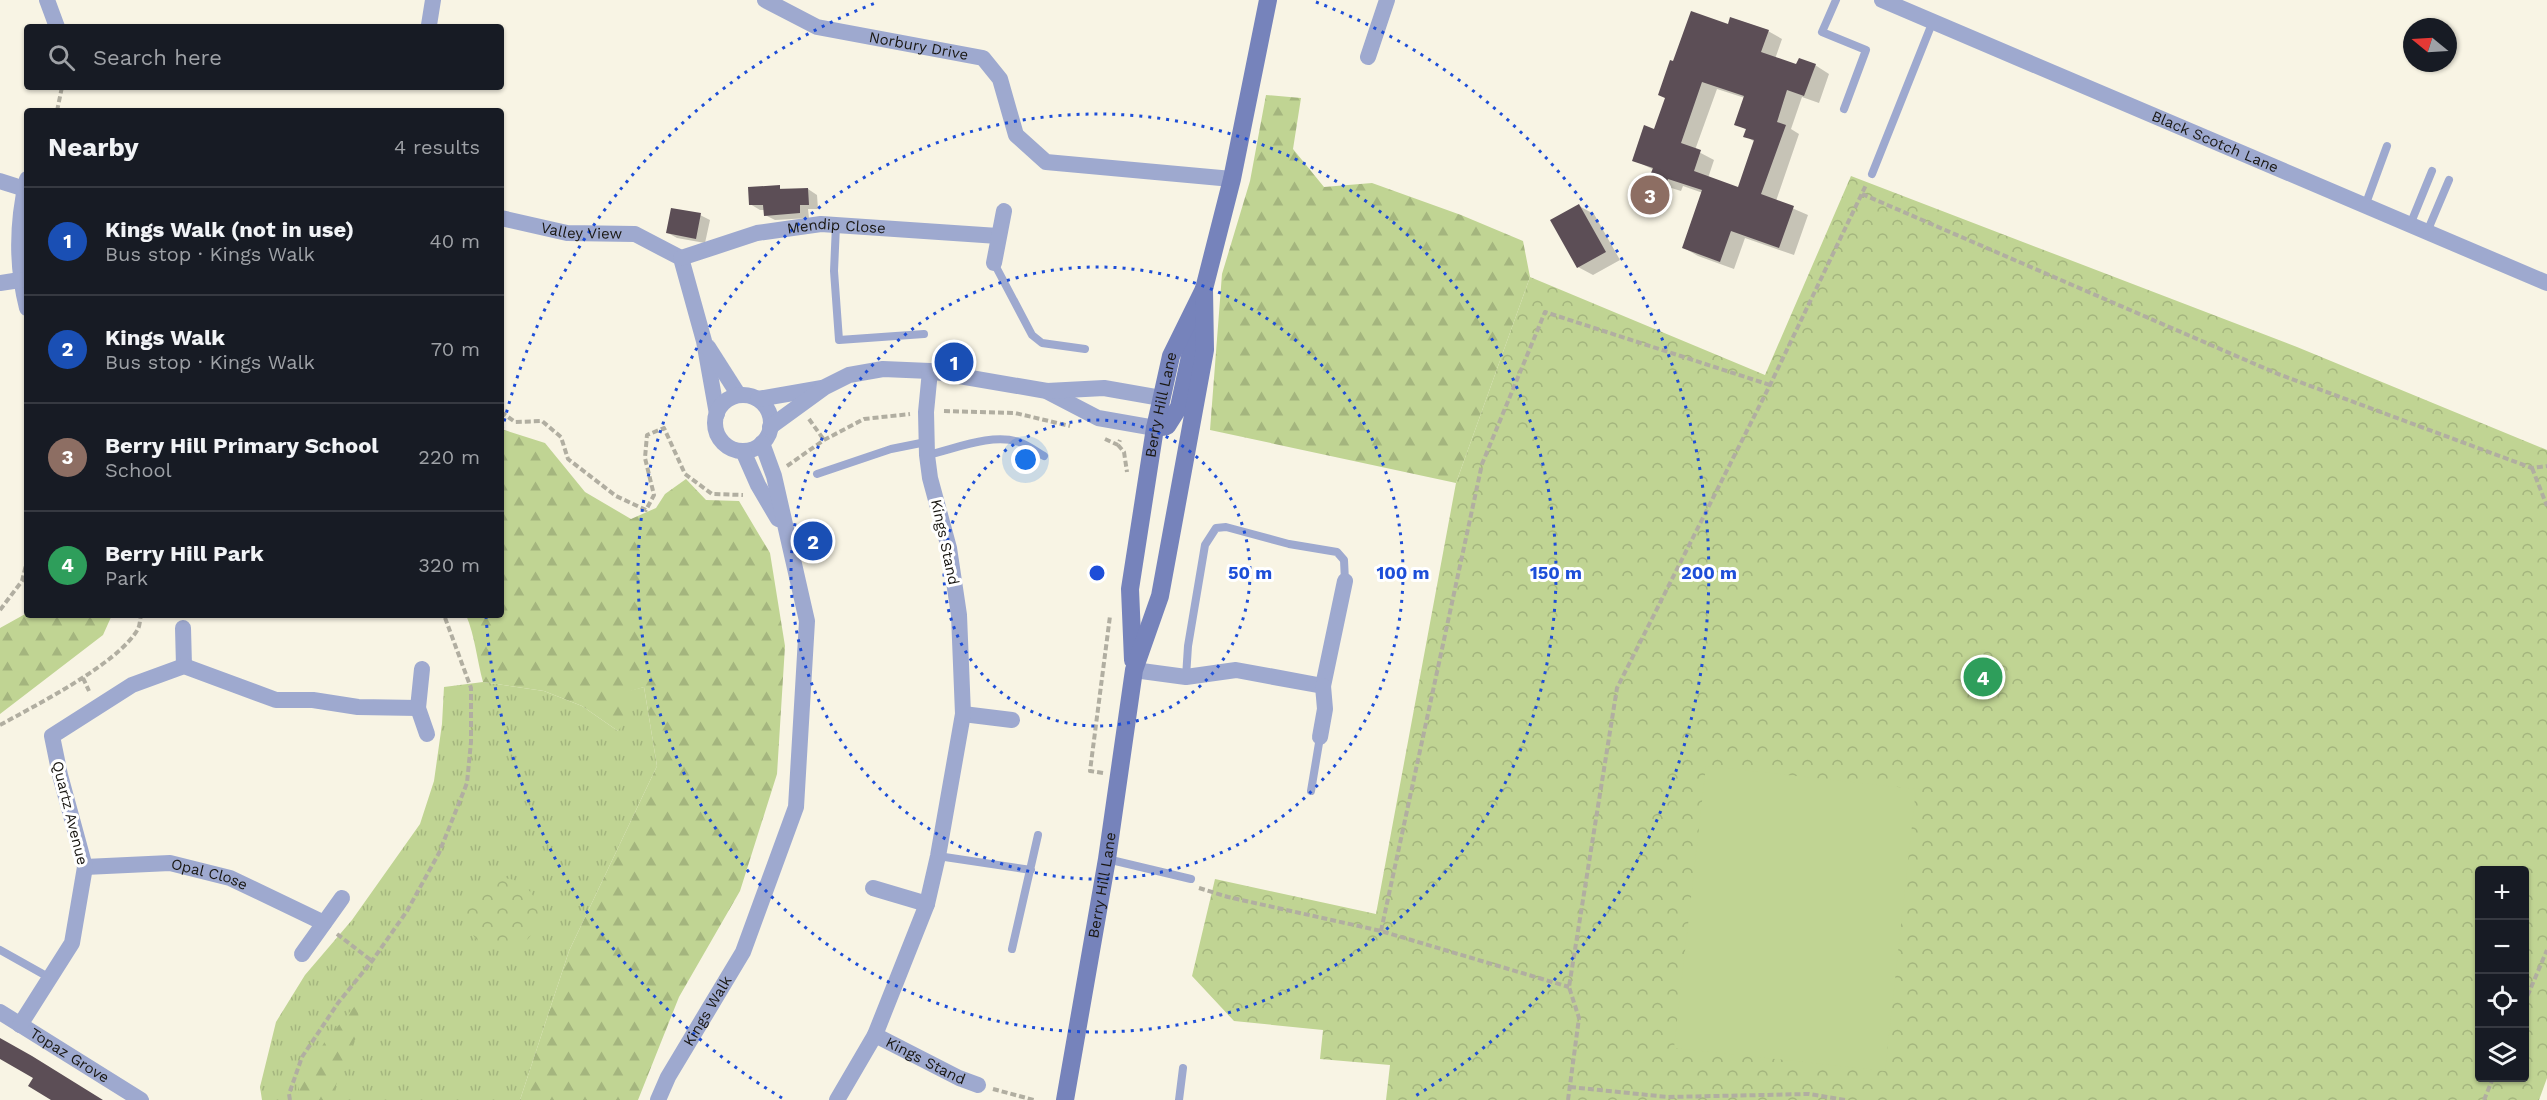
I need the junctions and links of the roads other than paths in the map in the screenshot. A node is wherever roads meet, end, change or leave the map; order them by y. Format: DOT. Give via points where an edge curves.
graph roads {
  1 [pos="47,0"];
  2 [pos="432,0"];
  3 [pos="765,0"];
  4 [pos="1268,0"];
  5 [pos="1388,0"];
  6 [pos="1836,0"];
  7 [pos="1882,0"];
  8 [pos="1933,21"];
  9 [pos="56,24"];
  10 [pos="429,24"];
  11 [pos="1368,57"];
  12 [pos="1844,109"];
  13 [pos="2387,146"];
  14 [pos="2432,171"];
  15 [pos="1872,174"];
  16 [pos="1233,179"];
  17 [pos="2449,180"];
  18 [pos="0,181"];
  19 [pos="24,184"];
  20 [pos="24,200"];
  21 [pos="2365,206"];
  22 [pos="1004,211"];
  23 [pos="504,219"];
  24 [pos="836,225"];
  25 [pos="2410,225"];
  26 [pos="2427,232"];
  27 [pos="998,236"];
  28 [pos="681,258"];
  29 [pos="993,263"];
  30 [pos="20,280"];
  31 [pos="0,283"];
  32 [pos="2547,283"];
  33 [pos="1204,289"];
  34 [pos="24,296"];
  35 [pos="924,334"];
  36 [pos="704,341"];
  37 [pos="1084,349"];
  38 [pos="930,371"];
  39 [pos="825,387"];
  40 [pos="1047,391"];
  41 [pos="738,394"];
  42 [pos="1161,398"];
  43 [pos="758,399"];
  44 [pos="1179,407"];
  45 [pos="717,414"];
  46 [pos="1192,422"];
  47 [pos="770,427"];
  48 [pos="1155,429"];
  49 [pos="762,443"];
  50 [pos="926,448"];
  51 [pos="743,451"];
  52 [pos="1044,456"];
  53 [pos="817,474"];
  54 [pos="788,536"];
  55 [pos="1345,582"];
  56 [pos="183,628"];
  57 [pos="184,666"];
  58 [pos="422,669"];
  59 [pos="1134,670"];
  60 [pos="1186,677"];
  61 [pos="1323,686"];
  62 [pos="418,708"];
  63 [pos="963,714"];
  64 [pos="1012,720"];
  65 [pos="427,734"];
  66 [pos="1320,737"];
  67 [pos="1311,790"];
  68 [pos="1038,836"];
  69 [pos="938,856"];
  70 [pos="1107,859"];
  71 [pos="85,867"];
  72 [pos="1031,870"];
  73 [pos="1190,882"];
  74 [pos="873,888"];
  75 [pos="342,898"];
  76 [pos="927,904"];
  77 [pos="324,923"];
  78 [pos="1012,949"];
  79 [pos="0,950"];
  80 [pos="302,954"];
  81 [pos="50,978"];
  82 [pos="0,1012"];
  83 [pos="20,1024"];
  84 [pos="875,1035"];
  85 [pos="1183,1068"];
  86 [pos="978,1085"];
  87 [pos="141,1100"];
  88 [pos="658,1100"];
  89 [pos="837,1100"];
  90 [pos="1065,1100"];
  91 [pos="1179,1100"];
  1 -- 9 [label="street"];
  2 -- 10 [label="street"];
  3 -- 16 [label="street, Norbury Drive" via="817,27 983,58 1000,79 1016,135 1046,162"];
  4 -- 16 [label="street, Berry Hill Lane"];
  5 -- 11 [label="street"];
  6 -- 12 [label="lane" via="1822,32 1866,50"];
  7 -- 8 [label="street, Black Scotch Lane"];
  8 -- 15 [label="lane"];
  8 -- 21 [label="street, Black Scotch Lane"];
  13 -- 21 [label="lane"];
  14 -- 25 [label="lane"];
  16 -- 33 [label="street, Berry Hill Lane"];
  17 -- 26 [label="lane"];
  18 -- 19 [label="street"];
  20 -- 30 [label="street" via="18,249"];
  21 -- 25 [label="street, Black Scotch Lane"];
  22 -- 27 [label="street"];
  23 -- 28 [label="street, Valley View" via="567,232 635,234"];
  24 -- 27 [label="street, Mendip Close"];
  24 -- 28 [label="street, Mendip Close" via="758,233"];
  24 -- 35 [label="lane" via="834,271 839,340"];
  25 -- 26 [label="street, Black Scotch Lane"];
  26 -- 32 [label="street, Black Scotch Lane"];
  27 -- 29 [label="street"];
  28 -- 36 [label="street"];
  29 -- 37 [label="lane" via="1032,335 1042,343"];
  30 -- 31 [label="street"];
  30 -- 34 [label="street"];
  33 -- 42 [label="street, Berry Hill Lane" via="1170,356"];
  33 -- 44 [label="street"];
  33 -- 46 [label="street, Berry Hill Lane" via="1205,350"];
  36 -- 41 [label="street"];
  36 -- 45 [label="street"];
  38 -- 39 [label="street" via="883,369 849,375"];
  38 -- 40 [label="street"];
  38 -- 50 [label="street, Kings Stand"];
  39 -- 43 [label="street"];
  39 -- 47 [label="street"];
  40 -- 42 [label="street" via="1104,388"];
  40 -- 48 [label="street" via="1098,418"];
  41 -- 43 [label="street"];
  41 -- 45 [label="street" via="728,398"];
  42 -- 44 [label="street"];
  42 -- 48 [label="street, Berry Hill Lane"];
  43 -- 47 [label="street" via="767,409"];
  44 -- 46 [label="street"];
  44 -- 48 [label="street" via="1167,426"];
  45 -- 51 [label="street" via="716,432 723,444"];
  46 -- 59 [label="street, Berry Hill Lane" via="1160,596"];
  47 -- 49 [label="street"];
  48 -- 59 [label="street, Berry Hill Lane" via="1130,589"];
  49 -- 51 [label="street"];
  49 -- 54 [label="street, Kings Walk"];
  50 -- 52 [label="lane" via="958,449 988,439 1019,442"];
  50 -- 53 [label="lane" via="891,449"];
  50 -- 63 [label="street, Kings Stand" via="956,592"];
  51 -- 54 [label="street, Kings Walk"];
  54 -- 88 [label="street, Kings Walk" via="807,621 796,807 742,952"];
  55 -- 60 [label="lane" via="1344,560 1337,552 1216,528 1205,545"];
  55 -- 61 [label="street"];
  56 -- 57 [label="street"];
  57 -- 62 [label="street" via="276,700"];
  57 -- 71 [label="street, Quartz Avenue" via="132,685 52,736"];
  58 -- 62 [label="street"];
  59 -- 60 [label="street"];
  59 -- 70 [label="street, Berry Hill Lane"];
  60 -- 61 [label="street" via="1236,669"];
  61 -- 66 [label="street" via="1325,709"];
  62 -- 65 [label="street"];
  63 -- 64 [label="street"];
  63 -- 69 [label="street, Kings Stand"];
  66 -- 67 [label="lane"];
  68 -- 72 [label="lane"];
  69 -- 72 [label="lane"];
  69 -- 76 [label="street, Kings Stand"];
  70 -- 73 [label="lane"];
  70 -- 90 [label="street, Berry Hill Lane"];
  71 -- 77 [label="street, Opal Close" via="170,863 230,878"];
  71 -- 81 [label="street, Quartz Avenue" via="72,943"];
  72 -- 78 [label="lane"];
  74 -- 76 [label="street"];
  75 -- 77 [label="street"];
  76 -- 84 [label="street, Kings Stand"];
  77 -- 80 [label="street"];
  79 -- 81 [label="lane"];
  81 -- 83 [label="street, Quartz Avenue"];
  82 -- 83 [label="street, Topaz Grove"];
  83 -- 87 [label="street, Topaz Grove"];
  84 -- 86 [label="street, Kings Stand"];
  84 -- 89 [label="street, Kings Stand"];
  85 -- 91 [label="lane"];
}
